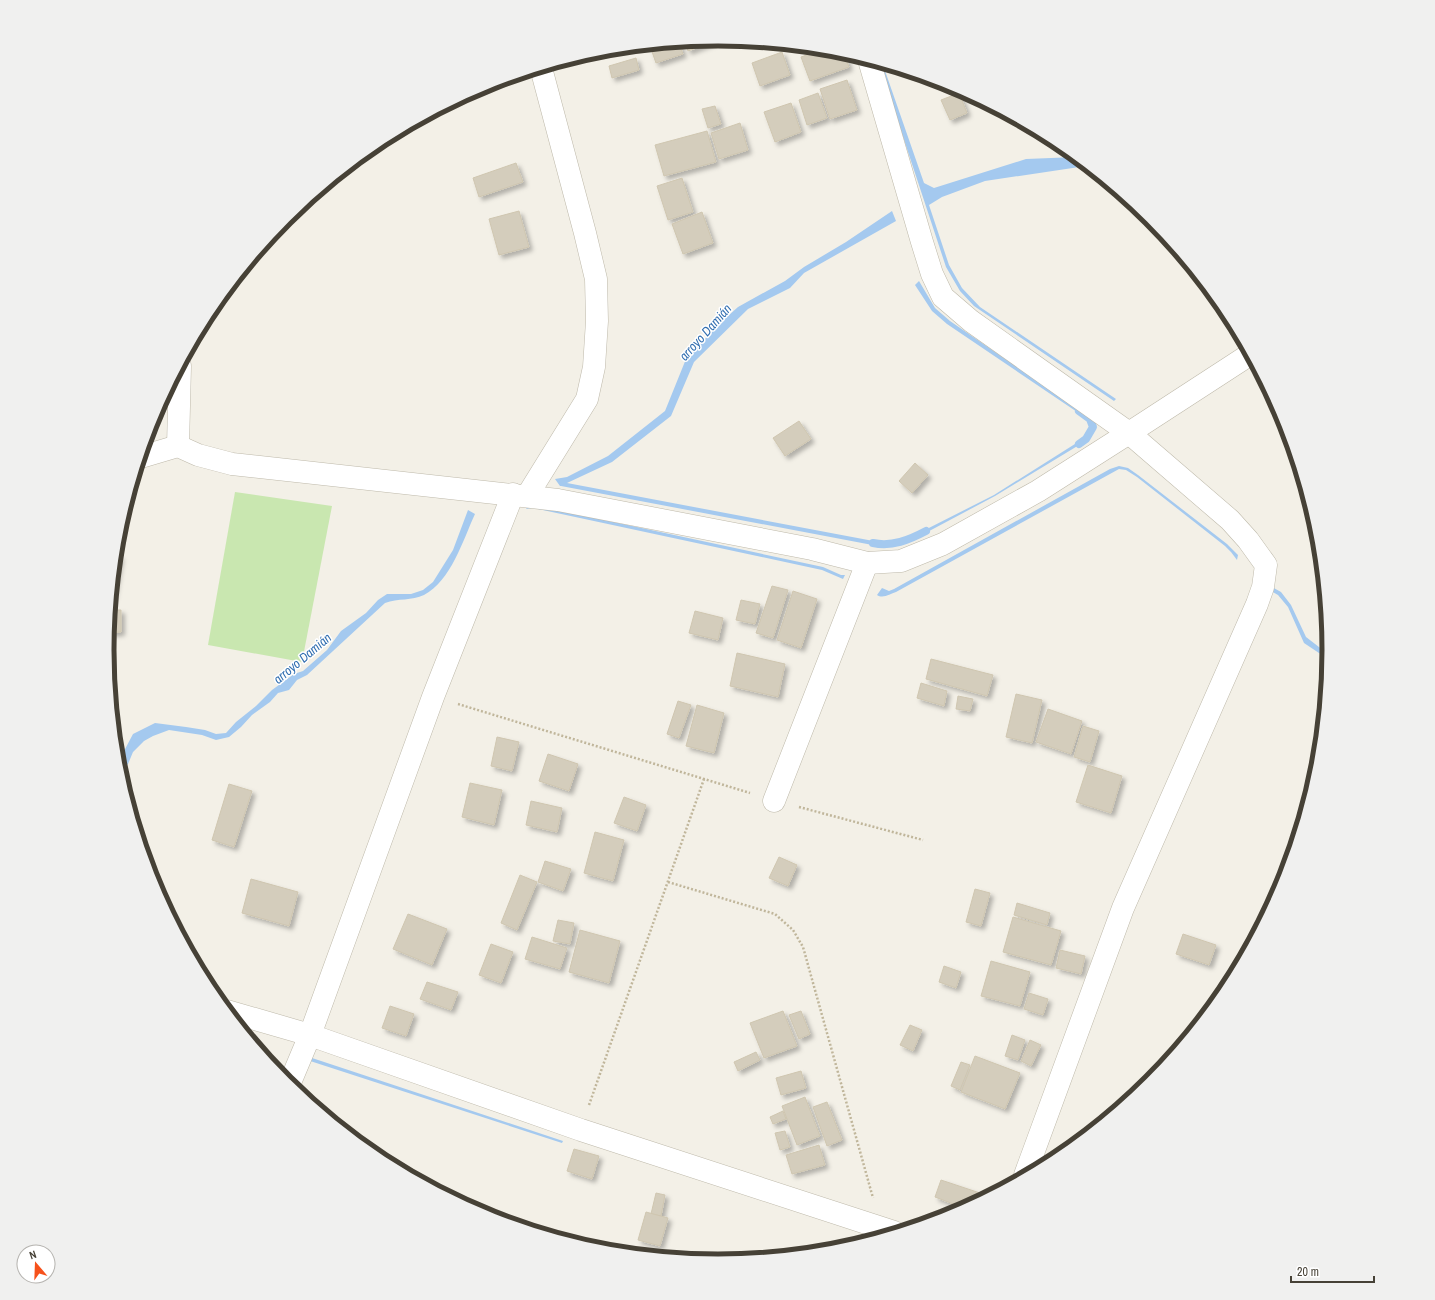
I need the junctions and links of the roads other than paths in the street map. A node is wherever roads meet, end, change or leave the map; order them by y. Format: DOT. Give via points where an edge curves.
graph roads {
  1 [pos="871,66"];
  2 [pos="542,72"];
  3 [pos="1246,357"];
  4 [pos="180,376"];
  5 [pos="1129,433"];
  6 [pos="178,446"];
  7 [pos="146,455"];
  8 [pos="520,495"];
  9 [pos="867,564"];
  10 [pos="774,801"];
  11 [pos="234,1013"];
  12 [pos="310,1035"];
  13 [pos="292,1079"];
  14 [pos="1028,1168"];
  15 [pos="886,1230"];
  1 -- 5 [label="street" via="932,274 943,297 971,321"];
  2 -- 8 [label="street" via="596,279 594,367 587,399"];
  3 -- 5 [label="street"];
  4 -- 6 [label="street"];
  5 -- 9 [label="street" via="1038,491 943,544 901,560"];
  5 -- 14 [label="street" via="1230,520 1248,540 1266,564 1263,587 1123,908"];
  6 -- 7 [label="street"];
  6 -- 8 [label="street" via="198,455 232,464"];
  8 -- 9 [label="street" via="558,500 812,550"];
  8 -- 12 [label="street" via="432,696"];
  9 -- 10 [label="street"];
  11 -- 12 [label="street"];
  12 -- 13 [label="street"];
  12 -- 15 [label="street" via="580,1130"];
}
